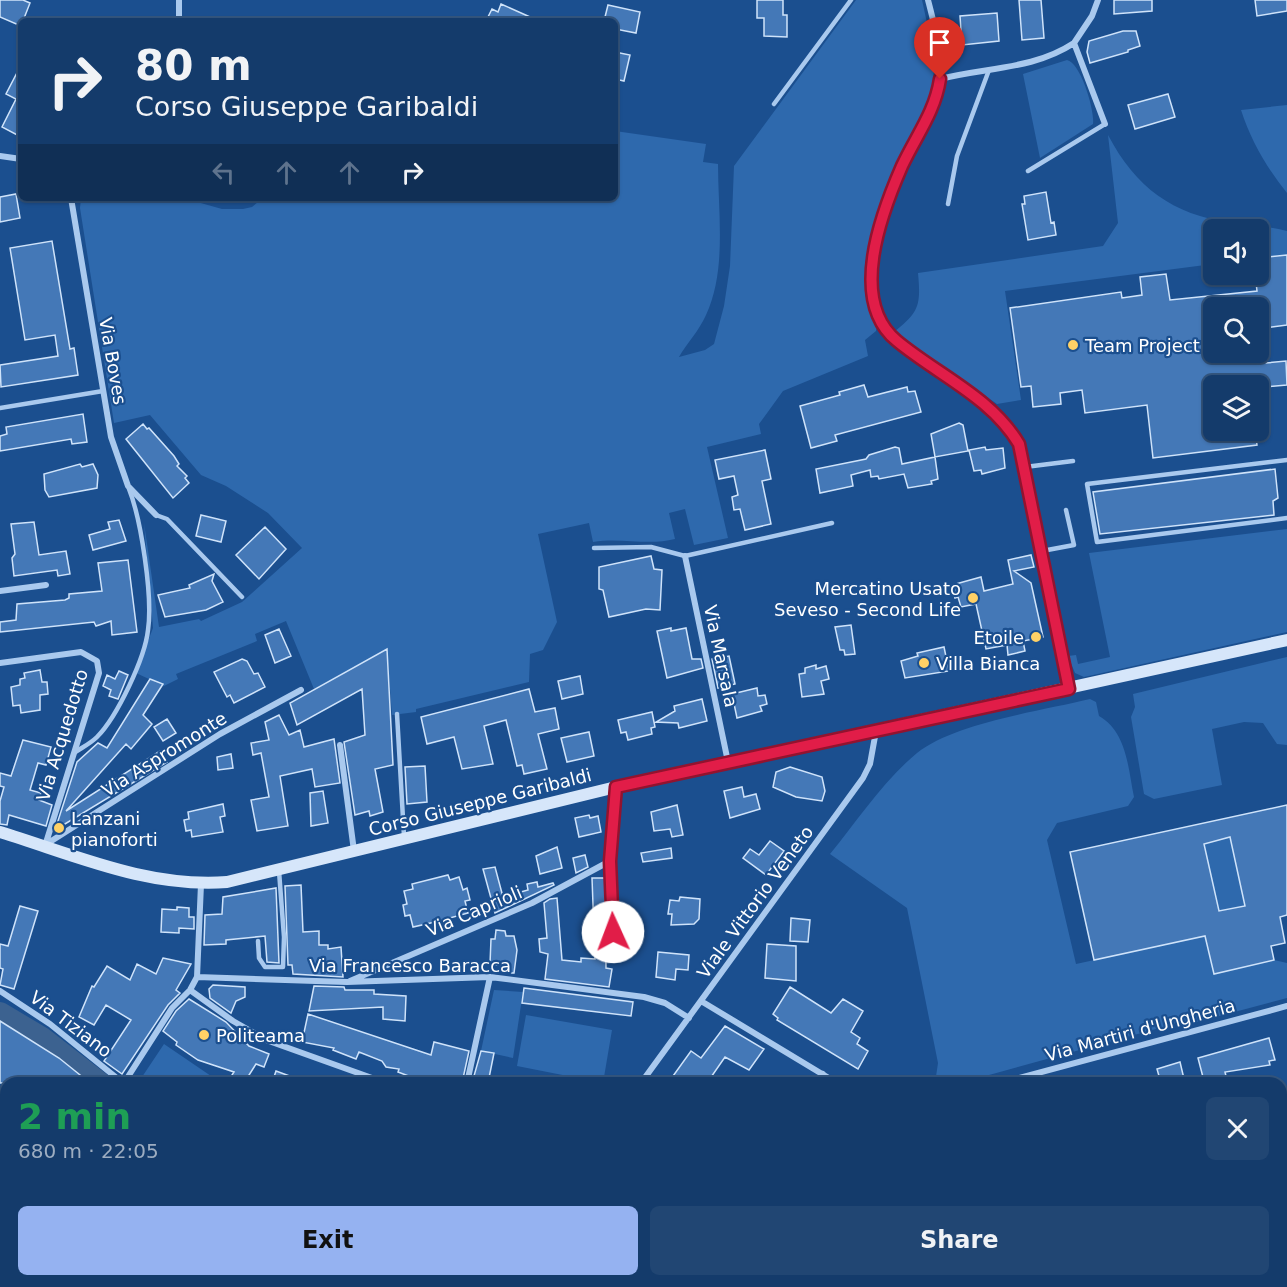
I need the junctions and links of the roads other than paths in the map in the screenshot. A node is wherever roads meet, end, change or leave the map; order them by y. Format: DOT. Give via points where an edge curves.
graph roads {
  1 [pos="179,0"];
  2 [pos="851,0"];
  3 [pos="928,0"];
  4 [pos="1098,0"];
  5 [pos="179,18"];
  6 [pos="1074,43"];
  7 [pos="989,70"];
  8 [pos="940,79"];
  9 [pos="774,104"];
  10 [pos="1105,124"];
  11 [pos="0,156"];
  12 [pos="18,159"];
  13 [pos="1028,171"];
  14 [pos="71,201"];
  15 [pos="948,204"];
  16 [pos="103,391"];
  17 [pos="0,408"];
  18 [pos="1073,460"];
  19 [pos="1287,460"];
  20 [pos="1025,467"];
  21 [pos="128,486"];
  22 [pos="1066,510"];
  23 [pos="156,515"];
  24 [pos="1287,518"];
  25 [pos="832,524"];
  26 [pos="594,548"];
  27 [pos="1042,550"];
  28 [pos="685,556"];
  29 [pos="46,585"];
  30 [pos="0,591"];
  31 [pos="242,597"];
  32 [pos="1287,640"];
  33 [pos="0,663"];
  34 [pos="1069,689"];
  35 [pos="301,690"];
  36 [pos="397,714"];
  37 [pos="876,730"];
  38 [pos="340,745"];
  39 [pos="72,754"];
  40 [pos="728,762"];
  41 [pos="616,787"];
  42 [pos="0,832"];
  43 [pos="404,839"];
  44 [pos="45,846"];
  45 [pos="354,851"];
  46 [pos="610,861"];
  47 [pos="279,871"];
  48 [pos="201,884"];
  49 [pos="258,941"];
  50 [pos="614,956"];
  51 [pos="197,977"];
  52 [pos="490,977"];
  53 [pos="347,982"];
  54 [pos="190,990"];
  55 [pos="0,991"];
  56 [pos="701,1001"];
  57 [pos="1287,1006"];
  58 [pos="689,1018"];
  59 [pos="823,1074"];
  60 [pos="117,1077"];
  61 [pos="128,1077"];
  62 [pos="369,1077"];
  63 [pos="468,1077"];
  64 [pos="645,1077"];
  65 [pos="821,1077"];
  66 [pos="828,1077"];
  67 [pos="1023,1077"];
  1 -- 5 [label="street"];
  2 -- 9 [label="lane"];
  3 -- 8 [label="street"];
  4 -- 6 [label="street"];
  6 -- 7 [label="street" via="1042,60"];
  6 -- 10 [label="street"];
  7 -- 8 [label="street"];
  7 -- 15 [label="lane" via="957,156"];
  8 -- 20 [label="street" via="933,110 902,167 885,216 872,266 872,296 876,311 894,339 979,399 1004,423 1019,444"];
  10 -- 13 [label="lane"];
  11 -- 12 [label="street"];
  14 -- 16 [label="street, Via Boves"];
  16 -- 17 [label="lane"];
  16 -- 21 [label="street, Via Boves" via="111,437"];
  18 -- 20 [label="lane"];
  19 -- 24 [label="lane" via="1087,484 1097,542"];
  20 -- 27 [label="street"];
  21 -- 23 [label="street, Via Boves"];
  21 -- 39 [label="lane" via="140,526 149,613 147,639 110,719 97,736"];
  22 -- 27 [label="lane" via="1074,544"];
  23 -- 31 [label="lane" via="167,519"];
  25 -- 28 [label="lane"];
  26 -- 28 [label="lane" via="651,547"];
  27 -- 34 [label="street"];
  28 -- 40 [label="street, Via Marsala"];
  29 -- 30 [label="street"];
  32 -- 34 [label="main road, Corso Giuseppe Garibaldi"];
  33 -- 39 [label="street, Via Acquedotto" via="75,652 88,654 97,661 97,681"];
  34 -- 37 [label="main road, Corso Giuseppe Garibaldi"];
  35 -- 44 [label="street, Via Aspromonte" via="220,734"];
  36 -- 43 [label="lane"];
  37 -- 40 [label="main road, Corso Giuseppe Garibaldi"];
  37 -- 56 [label="street, Viale Vittorio Veneto" via="870,764 863,778"];
  38 -- 45 [label="street"];
  39 -- 44 [label="street, Via Acquedotto"];
  40 -- 41 [label="main road, Corso Giuseppe Garibaldi"];
  41 -- 43 [label="main road, Corso Giuseppe Garibaldi"];
  41 -- 46 [label="street"];
  42 -- 44 [label="main road, Corso Giuseppe Garibaldi"];
  43 -- 45 [label="main road, Corso Giuseppe Garibaldi"];
  44 -- 48 [label="main road, Corso Giuseppe Garibaldi" via="112,870"];
  45 -- 47 [label="main road, Corso Giuseppe Garibaldi"];
  46 -- 50 [label="street"];
  46 -- 53 [label="street, Via Caprioli" via="532,903"];
  47 -- 48 [label="main road, Corso Giuseppe Garibaldi"];
  47 -- 49 [label="lane" via="283,967 265,967 259,958"];
  48 -- 51 [label="street"];
  51 -- 53 [label="street, Via Francesco Baracca"];
  51 -- 54 [label="street"];
  52 -- 53 [label="street, Via Francesco Baracca"];
  52 -- 58 [label="street, Via Francesco Baracca" via="644,997"];
  52 -- 63 [label="street"];
  54 -- 61 [label="street" via="172,1008"];
  54 -- 62 [label="street" via="266,1040"];
  55 -- 60 [label="street, Via Tiziano" via="59,1030"];
  56 -- 58 [label="street, Viale Vittorio Veneto"];
  56 -- 59 [label="street"];
  57 -- 67 [label="street, Via Martiri d'Ungheria"];
  58 -- 64 [label="street, Viale Vittorio Veneto"];
  59 -- 65 [label="street"];
  59 -- 66 [label="street"];
}
